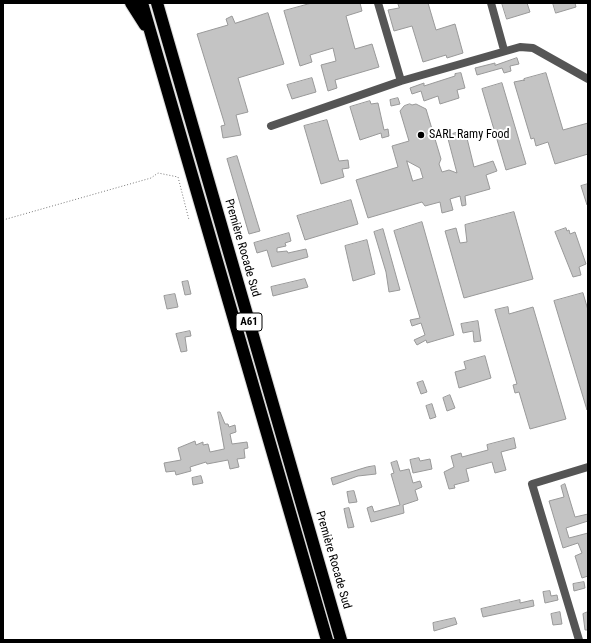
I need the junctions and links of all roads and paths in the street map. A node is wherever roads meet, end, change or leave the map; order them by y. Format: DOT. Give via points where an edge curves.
graph roads {
  1 [pos="131,3"];
  2 [pos="142,3"];
  3 [pos="157,3"];
  4 [pos="378,3"];
  5 [pos="491,3"];
  6 [pos="151,32"];
  7 [pos="504,50"];
  8 [pos="588,79"];
  9 [pos="401,82"];
  10 [pos="271,126"];
  11 [pos="3,220"];
  12 [pos="189,220"];
  13 [pos="588,468"];
  14 [pos="326,640"];
  15 [pos="341,640"];
  16 [pos="579,640"];
  1 -- 6 [label="highway"];
  2 -- 6 [label="highway, A61"];
  3 -- 15 [label="highway, Première Rocade Sud / A61"];
  4 -- 9 [label="street"];
  5 -- 7 [label="street"];
  6 -- 14 [label="highway, A61"];
  7 -- 8 [label="street" via="533,48"];
  7 -- 9 [label="street"];
  9 -- 10 [label="street"];
  11 -- 12 [label="path" via="150,178 158,173 178,177"];
  13 -- 16 [label="street" via="532,484"];
}
